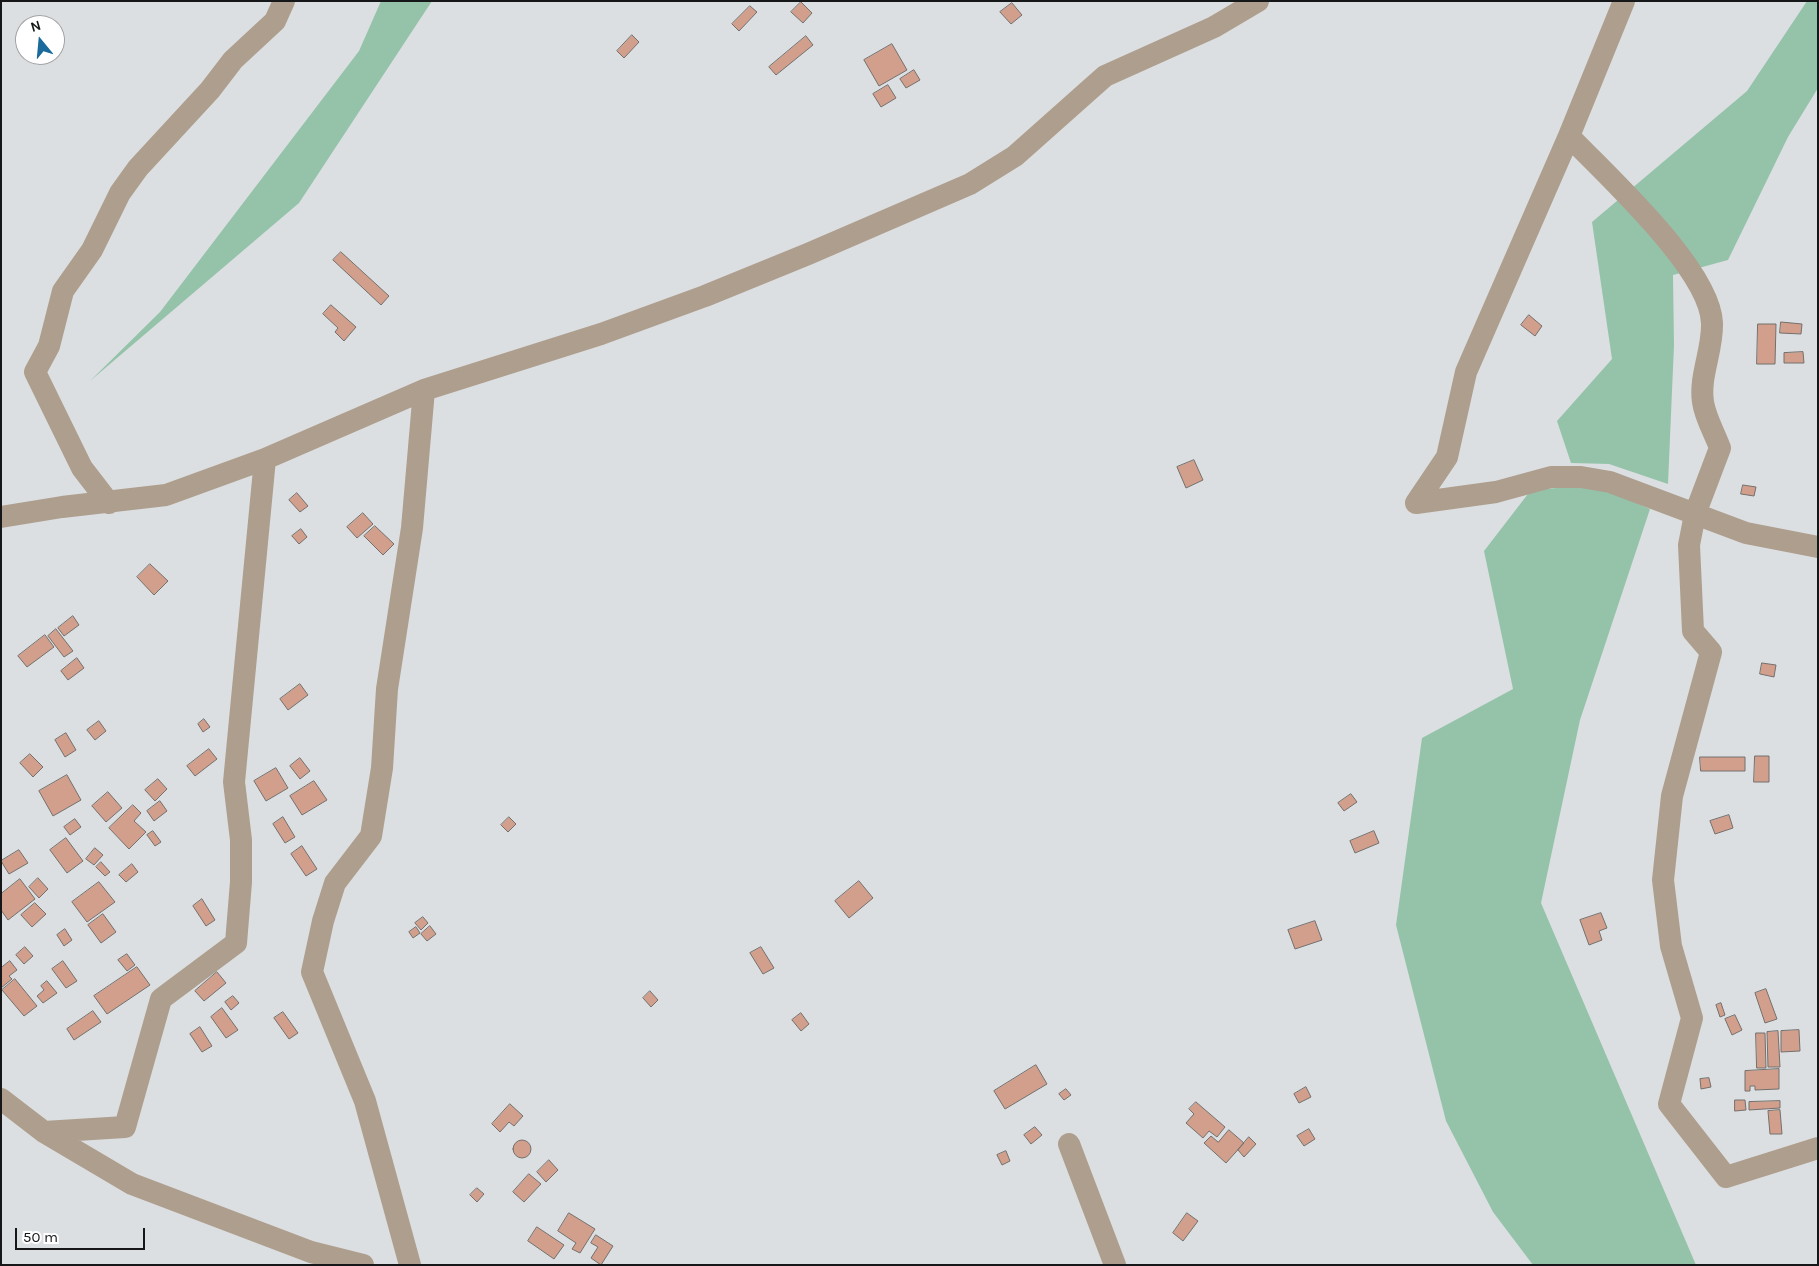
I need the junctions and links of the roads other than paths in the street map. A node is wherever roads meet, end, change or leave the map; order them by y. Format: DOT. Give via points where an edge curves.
graph roads {
  1 [pos="284,1"];
  2 [pos="1258,1"];
  3 [pos="1624,1"];
  4 [pos="1569,136"];
  5 [pos="424,390"];
  6 [pos="265,458"];
  7 [pos="109,502"];
  8 [pos="1695,514"];
  9 [pos="1,517"];
  10 [pos="1818,547"];
  11 [pos="1,1099"];
  12 [pos="44,1132"];
  13 [pos="1069,1144"];
  14 [pos="1818,1148"];
  15 [pos="363,1265"];
  16 [pos="410,1265"];
  17 [pos="1115,1265"];
  1 -- 7 [label="street" via="275,21 233,60 210,90 138,168 120,193 92,250 63,291 49,346 35,372 82,468"];
  2 -- 5 [label="street" via="1214,28 1105,76 1015,156 970,184 705,296 601,334"];
  3 -- 4 [label="street"];
  4 -- 8 [label="street" via="1672,245 1688,266 1709,306 1712,323 1703,403 1720,448"];
  4 -- 8 [label="street" via="1466,372 1447,457 1416,503 1496,492 1551,477 1581,477 1610,482"];
  5 -- 6 [label="street"];
  5 -- 16 [label="street" via="412,528 387,689 382,768 371,836 336,883 323,921 312,972 365,1101"];
  6 -- 7 [label="street" via="166,495"];
  6 -- 12 [label="street" via="234,782 241,840 236,943 161,999 125,1127"];
  7 -- 9 [label="street"];
  8 -- 10 [label="street" via="1746,533"];
  8 -- 14 [label="street" via="1689,544 1693,631 1711,652 1672,796 1663,880 1671,946 1692,1018 1669,1104 1726,1177"];
  11 -- 12 [label="street"];
  12 -- 15 [label="street" via="132,1184 312,1252"];
  13 -- 17 [label="street"];
}
